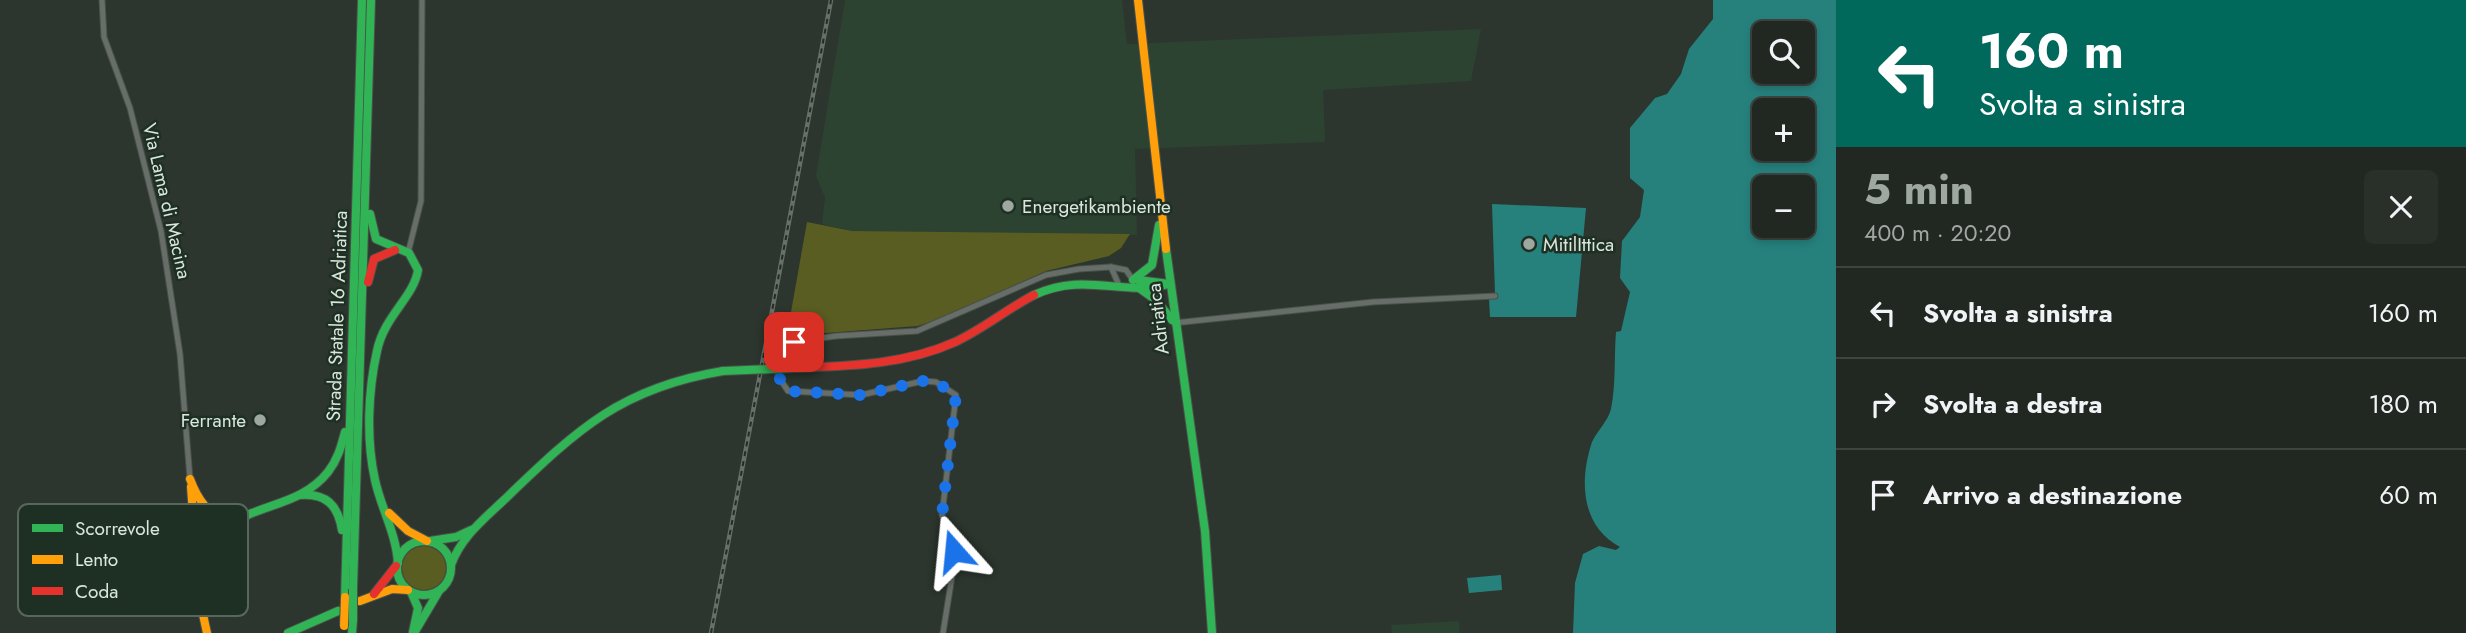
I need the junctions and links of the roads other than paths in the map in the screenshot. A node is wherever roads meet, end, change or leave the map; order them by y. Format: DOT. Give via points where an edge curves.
graph roads {
  1 [pos="102,0"];
  2 [pos="362,0"];
  3 [pos="371,0"];
  4 [pos="422,0"];
  5 [pos="1138,0"];
  6 [pos="366,158"];
  7 [pos="1160,197"];
  8 [pos="398,249"];
  9 [pos="408,253"];
  10 [pos="1111,267"];
  11 [pos="1118,283"];
  12 [pos="1135,284"];
  13 [pos="1169,284"];
  14 [pos="1495,296"];
  15 [pos="1174,323"];
  16 [pos="360,355"];
  17 [pos="351,376"];
  18 [pos="190,479"];
  19 [pos="296,495"];
  20 [pos="192,504"];
  21 [pos="202,504"];
  22 [pos="383,506"];
  23 [pos="248,516"];
  24 [pos="479,524"];
  25 [pos="427,541"];
  26 [pos="398,563"];
  27 [pos="451,565"];
  28 [pos="346,570"];
  29 [pos="440,590"];
  30 [pos="410,591"];
  31 [pos="372,595"];
  32 [pos="359,601"];
  33 [pos="338,611"];
  34 [pos="202,616"];
  35 [pos="203,621"];
  36 [pos="344,629"];
  37 [pos="207,633"];
  38 [pos="213,633"];
  39 [pos="288,633"];
  40 [pos="352,633"];
  41 [pos="413,633"];
  42 [pos="943,633"];
  43 [pos="1212,633"];
  1 -- 18 [label="street, Via Lama di Macina" via="104,37 130,108 161,230 178,336"];
  2 -- 17 [label="main road, Strada Statale 16 Adriatica"];
  3 -- 6 [label="main road, Strada Statale 16 Adriatica"];
  4 -- 9 [label="street" via="421,192"];
  5 -- 7 [label="main road, Adriatica"];
  6 -- 8 [label="main road" via="372,232 380,242"];
  6 -- 16 [label="main road, Strada Statale 16 Adriatica"];
  7 -- 12 [label="main road" via="1156,258"];
  7 -- 13 [label="main road, Adriatica"];
  8 -- 9 [label="main road"];
  8 -- 16 [label="main road" via="379,254 371,264"];
  9 -- 22 [label="main road" via="417,263 417,277 386,323 374,368 372,461"];
  10 -- 11 [label="street"];
  10 -- 12 [label="street" via="1126,270"];
  10 -- 42 [label="street" via="1046,275 917,331 826,337 794,342 783,351 778,376 788,391 861,395 923,381 936,382 956,395 942,515 954,551"];
  11 -- 12 [label="main road"];
  11 -- 24 [label="main road, bridge" via="1055,286 955,342 907,359 723,371 667,382 606,409 565,440"];
  12 -- 13 [label="main road"];
  12 -- 15 [label="main road" via="1156,300"];
  13 -- 15 [label="main road, Adriatica"];
  14 -- 15 [label="street" via="1373,302"];
  15 -- 43 [label="main road, Adriatica" via="1205,531"];
  16 -- 40 [label="main road, Strada Statale 16 Adriatica, bridge"];
  17 -- 19 [label="main road" via="339,456 324,476"];
  17 -- 28 [label="main road, Strada Statale 16 Adriatica"];
  18 -- 20 [label="main road"];
  18 -- 21 [label="main road"];
  19 -- 23 [label="main road"];
  19 -- 28 [label="main road" via="321,495 337,508"];
  22 -- 25 [label="main road" via="404,528"];
  22 -- 26 [label="main road" via="397,539"];
  24 -- 25 [label="main road" via="460,536"];
  24 -- 27 [label="main road" via="457,550"];
  25 -- 26 [label="main road" via="407,547"];
  25 -- 27 [label="main road" via="442,548"];
  26 -- 30 [label="main road" via="399,578"];
  26 -- 31 [label="main road"];
  27 -- 29 [label="main road" via="449,579"];
  28 -- 36 [label="main road, Strada Statale 16 Adriatica, bridge"];
  29 -- 30 [label="main road" via="426,595"];
  29 -- 41 [label="main road"];
  30 -- 31 [label="main road" via="393,589"];
  30 -- 41 [label="main road" via="418,608"];
  31 -- 32 [label="main road"];
  33 -- 39 [label="main road"];
  34 -- 35 [label="main road"];
  35 -- 37 [label="main road"];
  35 -- 38 [label="main road"];
}
